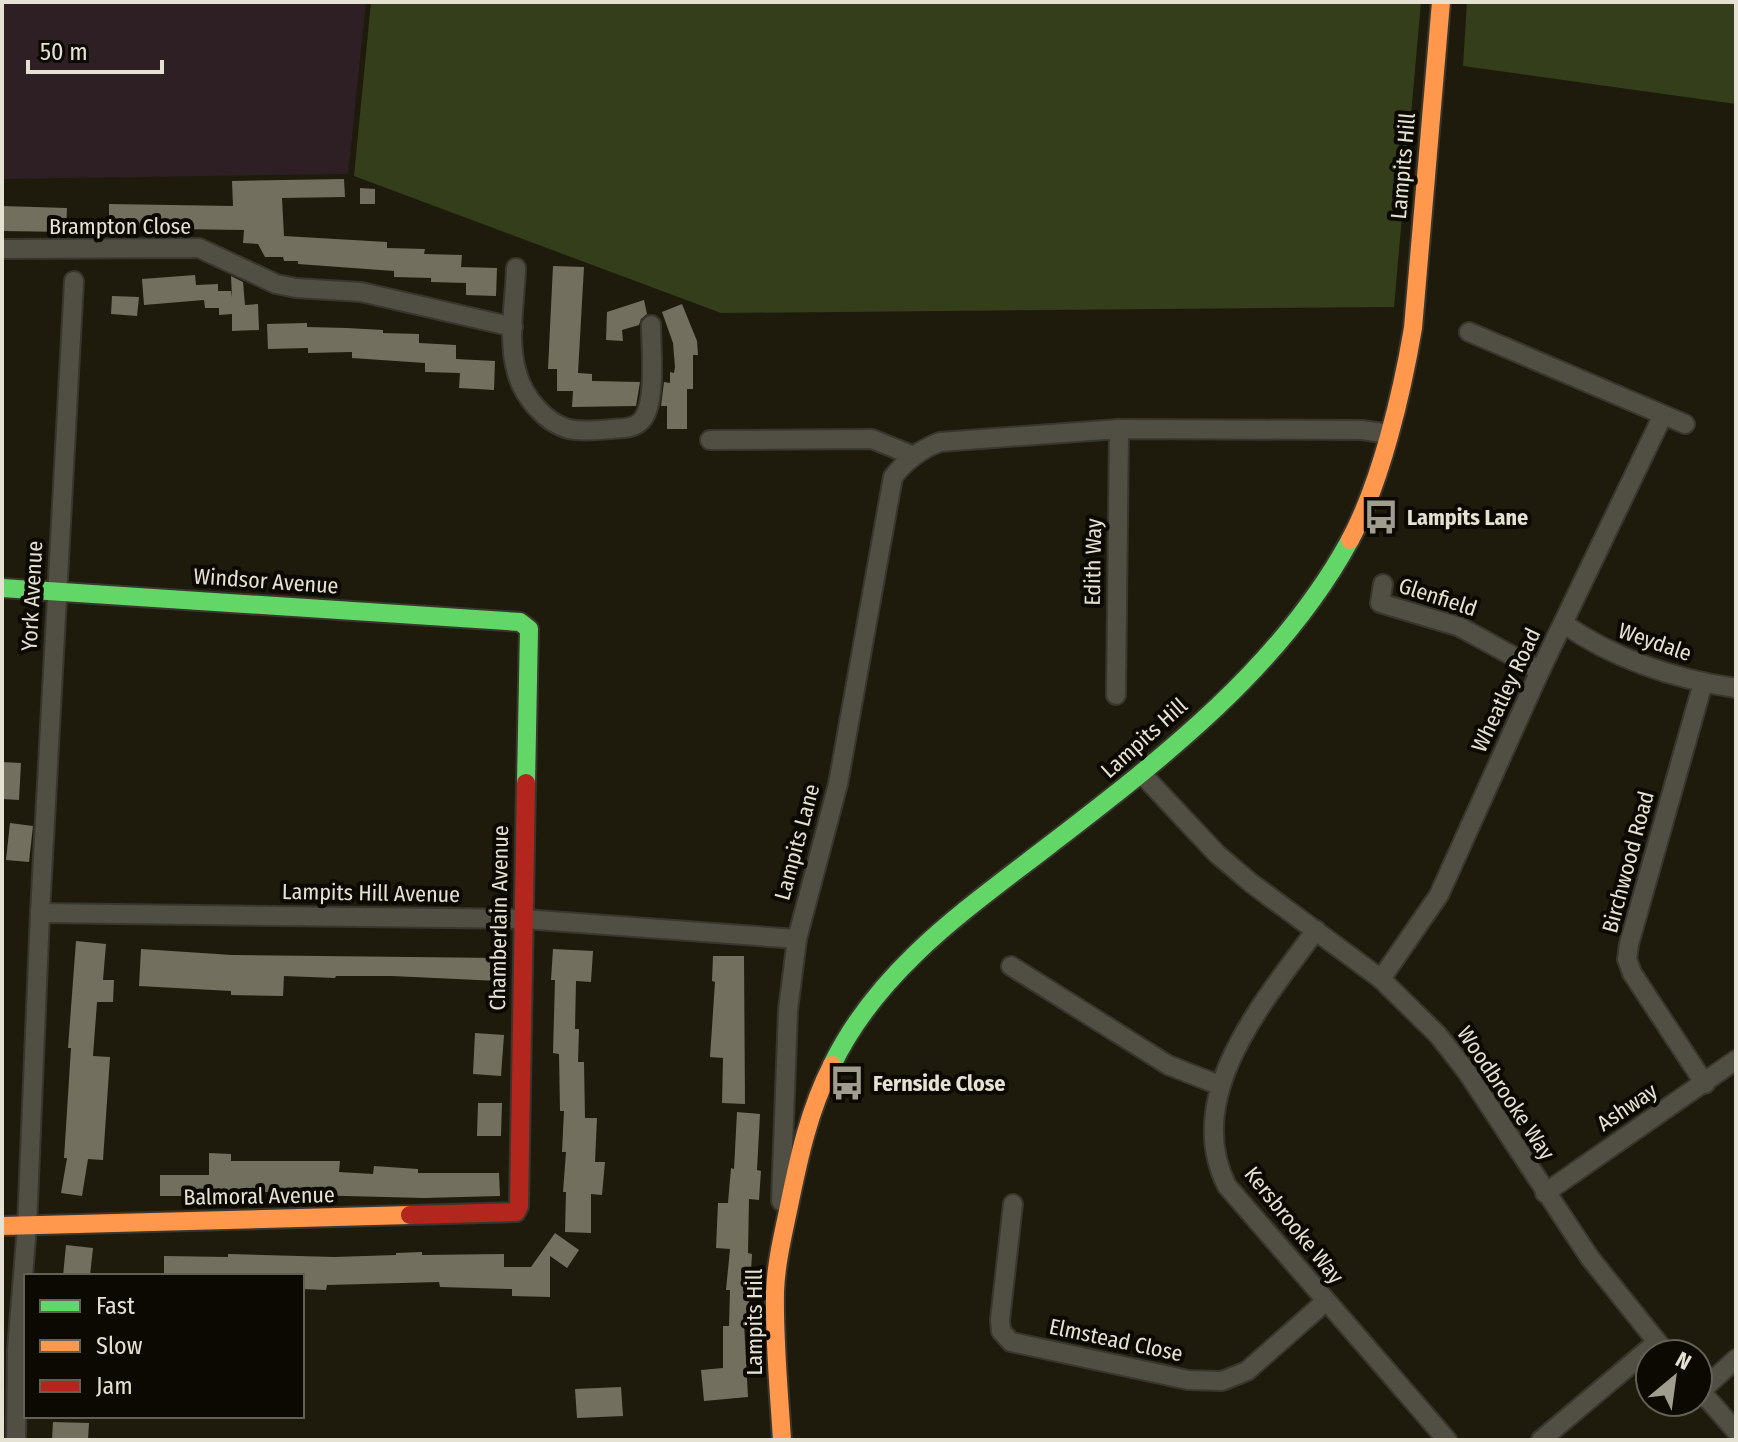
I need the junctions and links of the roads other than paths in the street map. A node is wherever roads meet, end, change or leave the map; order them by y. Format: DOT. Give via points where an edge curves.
graph roads {
  1 [pos="1441,2"];
  2 [pos="2,249"];
  3 [pos="516,268"];
  4 [pos="74,281"];
  5 [pos="651,325"];
  6 [pos="513,327"];
  7 [pos="1469,332"];
  8 [pos="1663,415"];
  9 [pos="1685,424"];
  10 [pos="1119,429"];
  11 [pos="1389,434"];
  12 [pos="710,440"];
  13 [pos="914,456"];
  14 [pos="1383,584"];
  15 [pos="2,588"];
  16 [pos="57,592"];
  17 [pos="1564,624"];
  18 [pos="526,625"];
  19 [pos="1540,671"];
  20 [pos="1703,683"];
  21 [pos="1736,688"];
  22 [pos="1116,695"];
  23 [pos="1142,774"];
  24 [pos="40,913"];
  25 [pos="523,919"];
  26 [pos="1316,930"];
  27 [pos="797,939"];
  28 [pos="1011,966"];
  29 [pos="1381,979"];
  30 [pos="1736,1060"];
  31 [pos="1705,1084"];
  32 [pos="1219,1085"];
  33 [pos="1545,1193"];
  34 [pos="1013,1204"];
  35 [pos="516,1212"];
  36 [pos="2,1226"];
  37 [pos="27,1226"];
  38 [pos="779,1252"];
  39 [pos="1325,1302"];
  40 [pos="1654,1338"];
  41 [pos="1736,1359"];
  42 [pos="1634,1369"];
  43 [pos="1714,1377"];
  44 [pos="1714,1407"];
  45 [pos="1736,1431"];
  46 [pos="16,1440"];
  47 [pos="782,1440"];
  48 [pos="1447,1440"];
  49 [pos="1541,1440"];
  1 -- 11 [label="main road, Lampits Hill" via="1413,328"];
  2 -- 6 [label="street, Brampton Close" via="199,248 276,284 361,292"];
  3 -- 6 [label="street"];
  4 -- 16 [label="street, York Avenue"];
  5 -- 6 [label="street" via="647,412 631,428 591,430 554,423 533,403 517,373"];
  7 -- 8 [label="street"];
  8 -- 9 [label="street"];
  8 -- 17 [label="street, Wheatley Road"];
  10 -- 11 [label="street"];
  10 -- 13 [label="street" via="940,442"];
  10 -- 22 [label="street, Edith Way"];
  11 -- 23 [label="main road, Lampits Hill" via="1355,530 1299,619 1263,662"];
  12 -- 13 [label="street" via="872,439"];
  13 -- 27 [label="street, Lampits Lane" via="893,477 838,784"];
  14 -- 19 [label="street, Glenfield" via="1380,603 1460,627"];
  15 -- 16 [label="main road, Windsor Avenue"];
  16 -- 18 [label="main road, Windsor Avenue"];
  16 -- 24 [label="street, York Avenue"];
  17 -- 19 [label="street, Wheatley Road"];
  17 -- 20 [label="street, Weydale" via="1620,657"];
  18 -- 25 [label="main road, Chamberlain Avenue"];
  19 -- 29 [label="street, Wheatley Road" via="1439,895"];
  20 -- 21 [label="street, Weydale"];
  20 -- 31 [label="street, Birchwood Road" via="1627,959"];
  23 -- 26 [label="street, Woodbrooke Way" via="1217,854"];
  23 -- 38 [label="main road, Lampits Hill" via="935,933 859,1020 815,1099"];
  24 -- 25 [label="street, Lampits Hill Avenue"];
  24 -- 37 [label="street, York Avenue"];
  25 -- 27 [label="street, Lampits Hill Avenue"];
  25 -- 35 [label="main road, Chamberlain Avenue"];
  26 -- 29 [label="street, Woodbrooke Way"];
  26 -- 32 [label="street, Kersbrooke Way" via="1259,1012"];
  27 -- 38 [label="street, Lampits Lane" via="788,1010"];
  28 -- 32 [label="street" via="1168,1065"];
  29 -- 33 [label="street, Woodbrooke Way" via="1467,1072"];
  30 -- 31 [label="street, Ashway"];
  31 -- 33 [label="street, Ashway"];
  32 -- 39 [label="street, Kersbrooke Way" via="1212,1130 1227,1186"];
  33 -- 40 [label="street, Woodbrooke Way"];
  34 -- 39 [label="street, Elmstead Close" via="1000,1320 1001,1331 1011,1342 1188,1380 1222,1381 1247,1371"];
  35 -- 37 [label="main road, Balmoral Avenue"];
  36 -- 37 [label="main road, Balmoral Avenue"];
  37 -- 46 [label="street, York Avenue"];
  38 -- 47 [label="main road, Lampits Hill" via="775,1320"];
  39 -- 48 [label="street, Kersbrooke Way"];
  41 -- 43 [label="street"];
  42 -- 49 [label="street"];
  44 -- 45 [label="street"];
}
